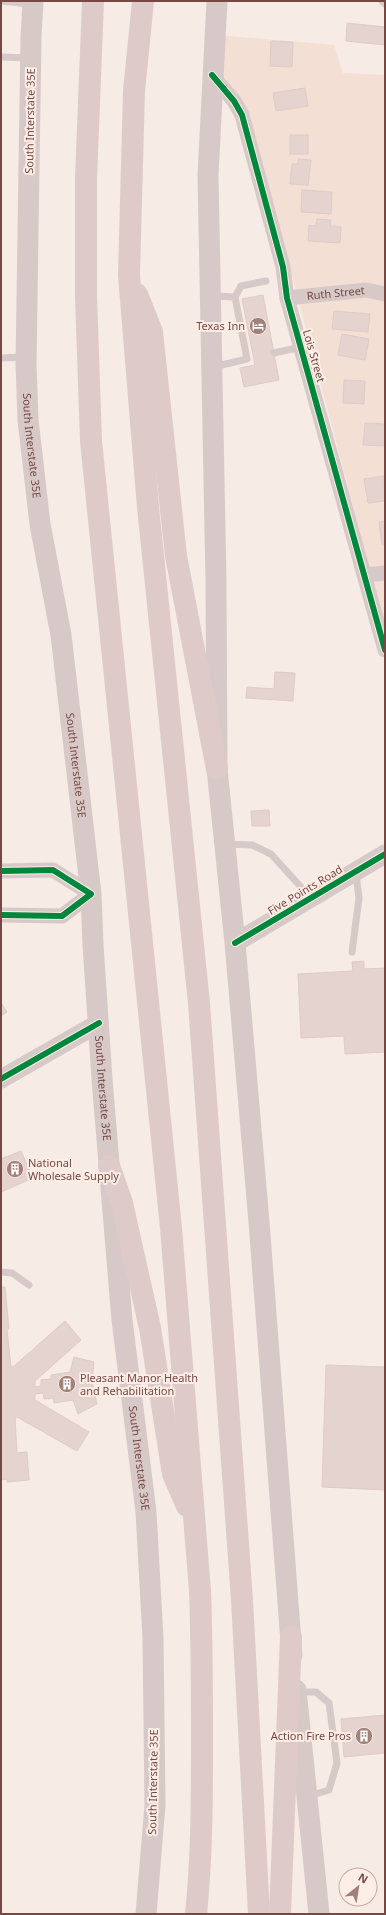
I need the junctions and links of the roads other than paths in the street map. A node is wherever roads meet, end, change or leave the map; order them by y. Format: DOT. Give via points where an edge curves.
graph roads {
  1 [pos="1,1"];
  2 [pos="93,1"];
  3 [pos="143,1"];
  4 [pos="217,1"];
  5 [pos="382,1"];
  6 [pos="33,2"];
  7 [pos="385,4"];
  8 [pos="1,57"];
  9 [pos="31,58"];
  10 [pos="212,75"];
  11 [pos="128,275"];
  12 [pos="266,281"];
  13 [pos="385,294"];
  14 [pos="211,296"];
  15 [pos="235,297"];
  16 [pos="287,298"];
  17 [pos="300,347"];
  18 [pos="274,353"];
  19 [pos="26,357"];
  20 [pos="1,358"];
  21 [pos="212,367"];
  22 [pos="385,573"];
  23 [pos="365,575"];
  24 [pos="385,650"];
  25 [pos="217,769"];
  26 [pos="225,844"];
  27 [pos="385,854"];
  28 [pos="1,871"];
  29 [pos="356,871"];
  30 [pos="91,894"];
  31 [pos="311,898"];
  32 [pos="1,915"];
  33 [pos="236,943"];
  34 [pos="352,952"];
  35 [pos="98,1024"];
  36 [pos="1,1079"];
  37 [pos="109,1166"];
  38 [pos="1,1272"];
  39 [pos="29,1285"];
  40 [pos="194,1520"];
  41 [pos="291,1637"];
  42 [pos="296,1692"];
  43 [pos="307,1796"];
  44 [pos="146,1914"];
  45 [pos="196,1914"];
  46 [pos="259,1914"];
  47 [pos="280,1914"];
  48 [pos="319,1914"];
  1 -- 6 [label="lane"];
  2 -- 40 [label="highway" via="86,179 86,296 91,441 169,1212"];
  3 -- 11 [label="highway" via="134,91"];
  4 -- 10 [label="main road"];
  5 -- 7 [label="lane"];
  6 -- 9 [label="main road, South Interstate 35E"];
  8 -- 9 [label="lane"];
  9 -- 19 [label="main road, South Interstate 35E"];
  10 -- 14 [label="main road" via="208,175"];
  10 -- 16 [label="street, Lois Street" via="242,115 284,267"];
  11 -- 25 [label="highway" via="152,332 176,556"];
  11 -- 46 [label="highway" via="148,507 199,1003 242,1600"];
  12 -- 15 [label="lane" via="241,286"];
  13 -- 16 [label="street, Ruth Street" via="366,290"];
  14 -- 15 [label="lane"];
  14 -- 21 [label="main road"];
  15 -- 21 [label="lane" via="250,358"];
  16 -- 17 [label="street, Lois Street"];
  17 -- 18 [label="lane"];
  17 -- 23 [label="street, Lois Street"];
  19 -- 20 [label="lane"];
  19 -- 30 [label="main road, South Interstate 35E" via="28,420 40,524 61,635"];
  21 -- 25 [label="main road"];
  22 -- 23 [label="street"];
  23 -- 24 [label="street, Lois Street"];
  25 -- 26 [label="main road"];
  26 -- 31 [label="lane" via="252,845 271,854"];
  26 -- 33 [label="main road"];
  27 -- 29 [label="street, Five Points Road"];
  28 -- 30 [label="street" via="52,870"];
  29 -- 31 [label="street, Five Points Road"];
  29 -- 34 [label="lane" via="360,898"];
  30 -- 32 [label="street" via="62,916"];
  30 -- 35 [label="main road, South Interstate 35E"];
  31 -- 33 [label="street, Five Points Road"];
  33 -- 41 [label="main road"];
  35 -- 36 [label="street"];
  35 -- 37 [label="main road, South Interstate 35E"];
  37 -- 40 [label="highway" via="122,1203 150,1328 173,1474"];
  37 -- 44 [label="main road, South Interstate 35E" via="122,1320 142,1487 145,1494 153,1638 155,1806"];
  38 -- 39 [label="lane" via="12,1273"];
  40 -- 45 [label="highway" via="202,1644 202,1789 200,1876"];
  41 -- 42 [label="main road"];
  41 -- 47 [label="highway"];
  42 -- 43 [label="main road"];
  42 -- 43 [label="lane" via="316,1692 329,1704 337,1763 329,1790"];
  43 -- 48 [label="main road"];
}
